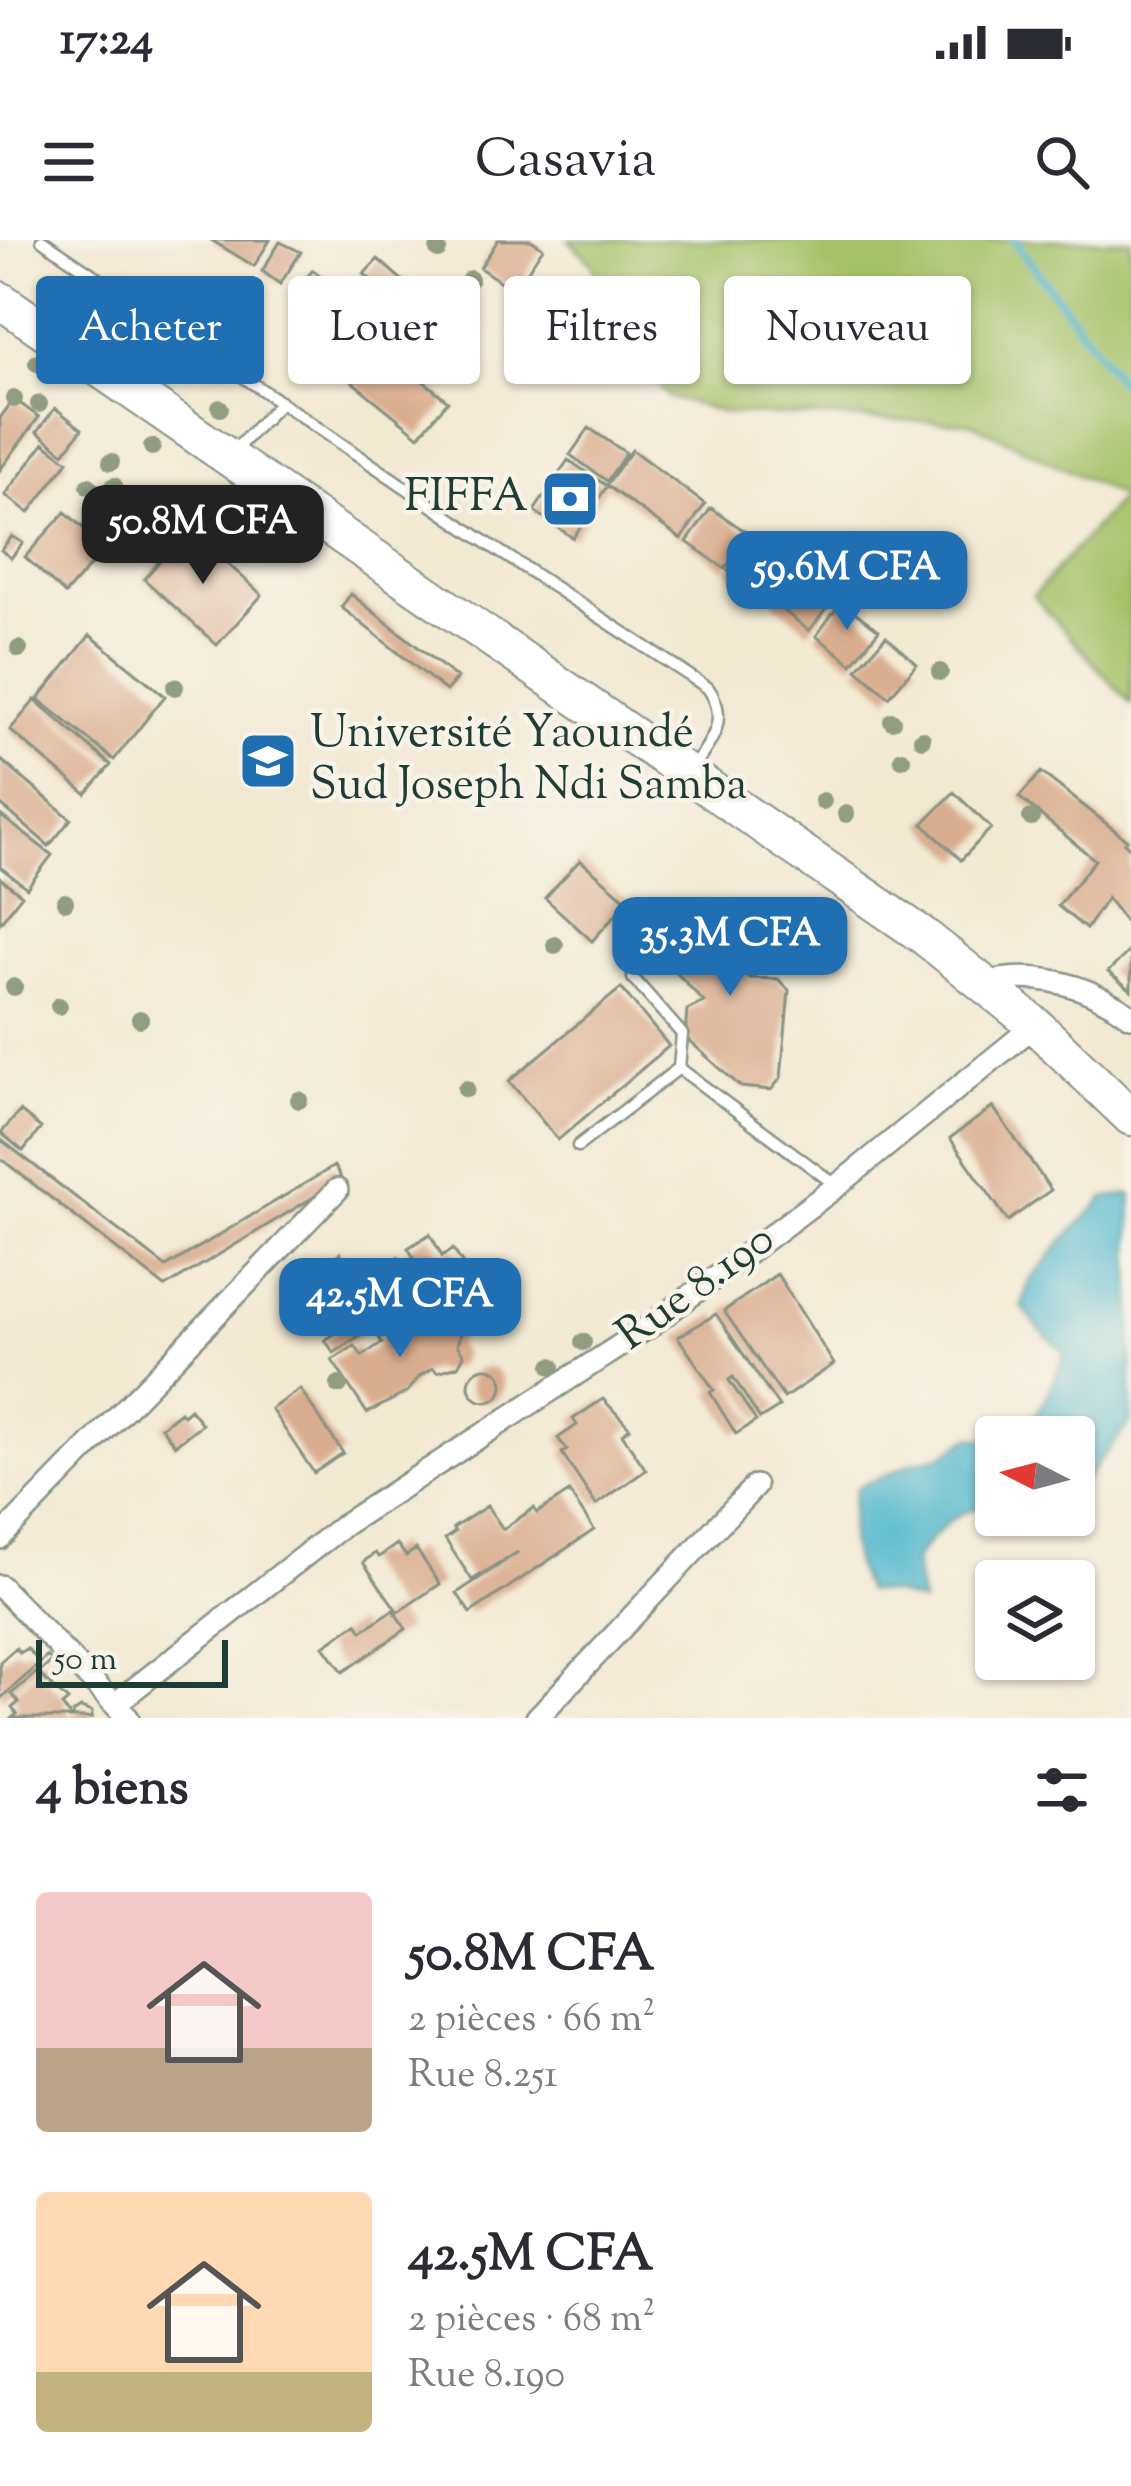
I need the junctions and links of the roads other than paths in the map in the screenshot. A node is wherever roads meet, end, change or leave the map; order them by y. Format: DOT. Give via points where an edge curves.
graph roads {
  1 [pos="42,240"];
  2 [pos="0,300"];
  3 [pos="281,402"];
  4 [pos="228,457"];
  5 [pos="689,773"];
  6 [pos="633,978"];
  7 [pos="985,983"];
  8 [pos="1131,1016"];
  9 [pos="1035,1025"];
  10 [pos="679,1068"];
  11 [pos="1131,1117"];
  12 [pos="578,1146"];
  13 [pos="837,1186"];
  14 [pos="337,1190"];
  15 [pos="755,1486"];
  16 [pos="0,1538"];
  17 [pos="0,1586"];
  18 [pos="121,1711"];
  19 [pos="537,1718"];
  1 -- 3 [label="lane"];
  2 -- 4 [label="highway"];
  3 -- 4 [label="lane"];
  3 -- 5 [label="lane" via="708,688 718,702 717,730"];
  4 -- 5 [label="highway"];
  5 -- 7 [label="highway"];
  6 -- 10 [label="lane" via="682,1034"];
  7 -- 8 [label="street" via="1029,976 1072,986"];
  7 -- 9 [label="highway"];
  9 -- 11 [label="highway"];
  9 -- 13 [label="street, Rue 8.190"];
  10 -- 12 [label="lane"];
  10 -- 13 [label="lane"];
  13 -- 18 [label="street, Rue 8.190" via="650,1326 345,1524"];
  14 -- 16 [label="street"];
  15 -- 19 [label="street"];
  17 -- 18 [label="street"];
}
